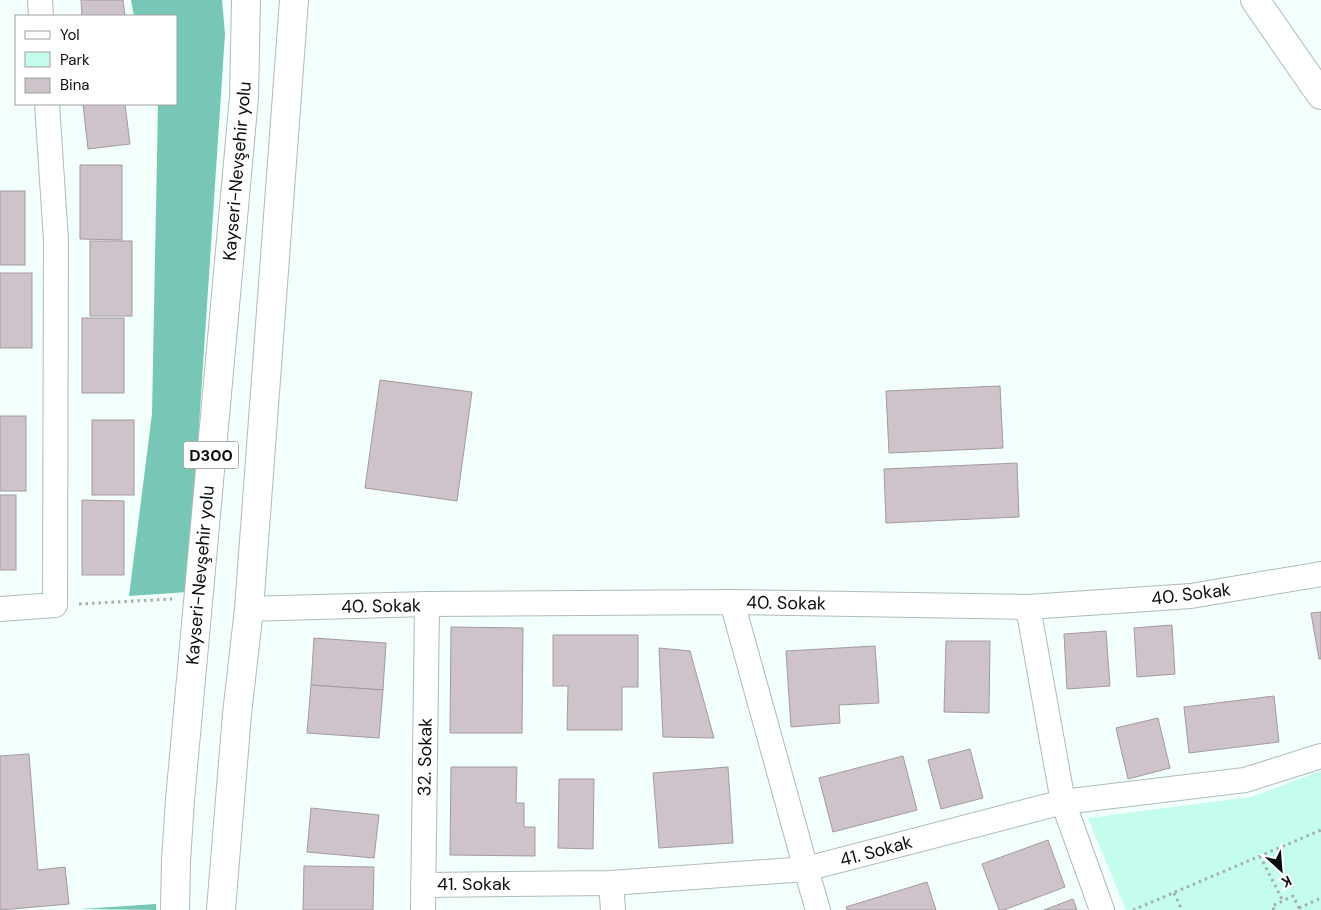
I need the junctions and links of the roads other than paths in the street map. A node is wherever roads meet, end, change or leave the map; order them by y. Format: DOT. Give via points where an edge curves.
graph roads {
  1 [pos="40,0"];
  2 [pos="246,0"];
  3 [pos="294,0"];
  4 [pos="1255,0"];
  5 [pos="41,15"];
  6 [pos="1321,95"];
  7 [pos="47,105"];
  8 [pos="1321,574"];
  9 [pos="732,602"];
  10 [pos="426,604"];
  11 [pos="1028,607"];
  12 [pos="0,609"];
  13 [pos="249,609"];
  14 [pos="1321,756"];
  15 [pos="1063,802"];
  16 [pos="806,869"];
  17 [pos="611,883"];
  18 [pos="423,885"];
  19 [pos="175,910"];
  20 [pos="220,910"];
  21 [pos="423,910"];
  22 [pos="613,910"];
  23 [pos="818,910"];
  24 [pos="1102,910"];
  1 -- 5 [label="street"];
  2 -- 19 [label="main road, Kayseri-Nevşehir yolu / D300" via="244,97 180,800"];
  3 -- 13 [label="main road, D300"];
  4 -- 6 [label="main road"];
  7 -- 12 [label="street" via="56,240 55,605"];
  8 -- 11 [label="street, 40. Sokak" via="1192,596"];
  9 -- 10 [label="street, 40. Sokak"];
  9 -- 11 [label="street, 40. Sokak"];
  9 -- 16 [label="street"];
  10 -- 13 [label="street, 40. Sokak"];
  10 -- 18 [label="street, 32. Sokak"];
  11 -- 15 [label="street"];
  13 -- 20 [label="main road, D300"];
  14 -- 15 [label="street, 41. Sokak" via="1244,780"];
  15 -- 16 [label="street, 41. Sokak"];
  15 -- 24 [label="street"];
  16 -- 17 [label="street, 41. Sokak"];
  16 -- 23 [label="street"];
  17 -- 18 [label="street, 41. Sokak"];
  17 -- 22 [label="street"];
  18 -- 21 [label="street, 32. Sokak"];
}
